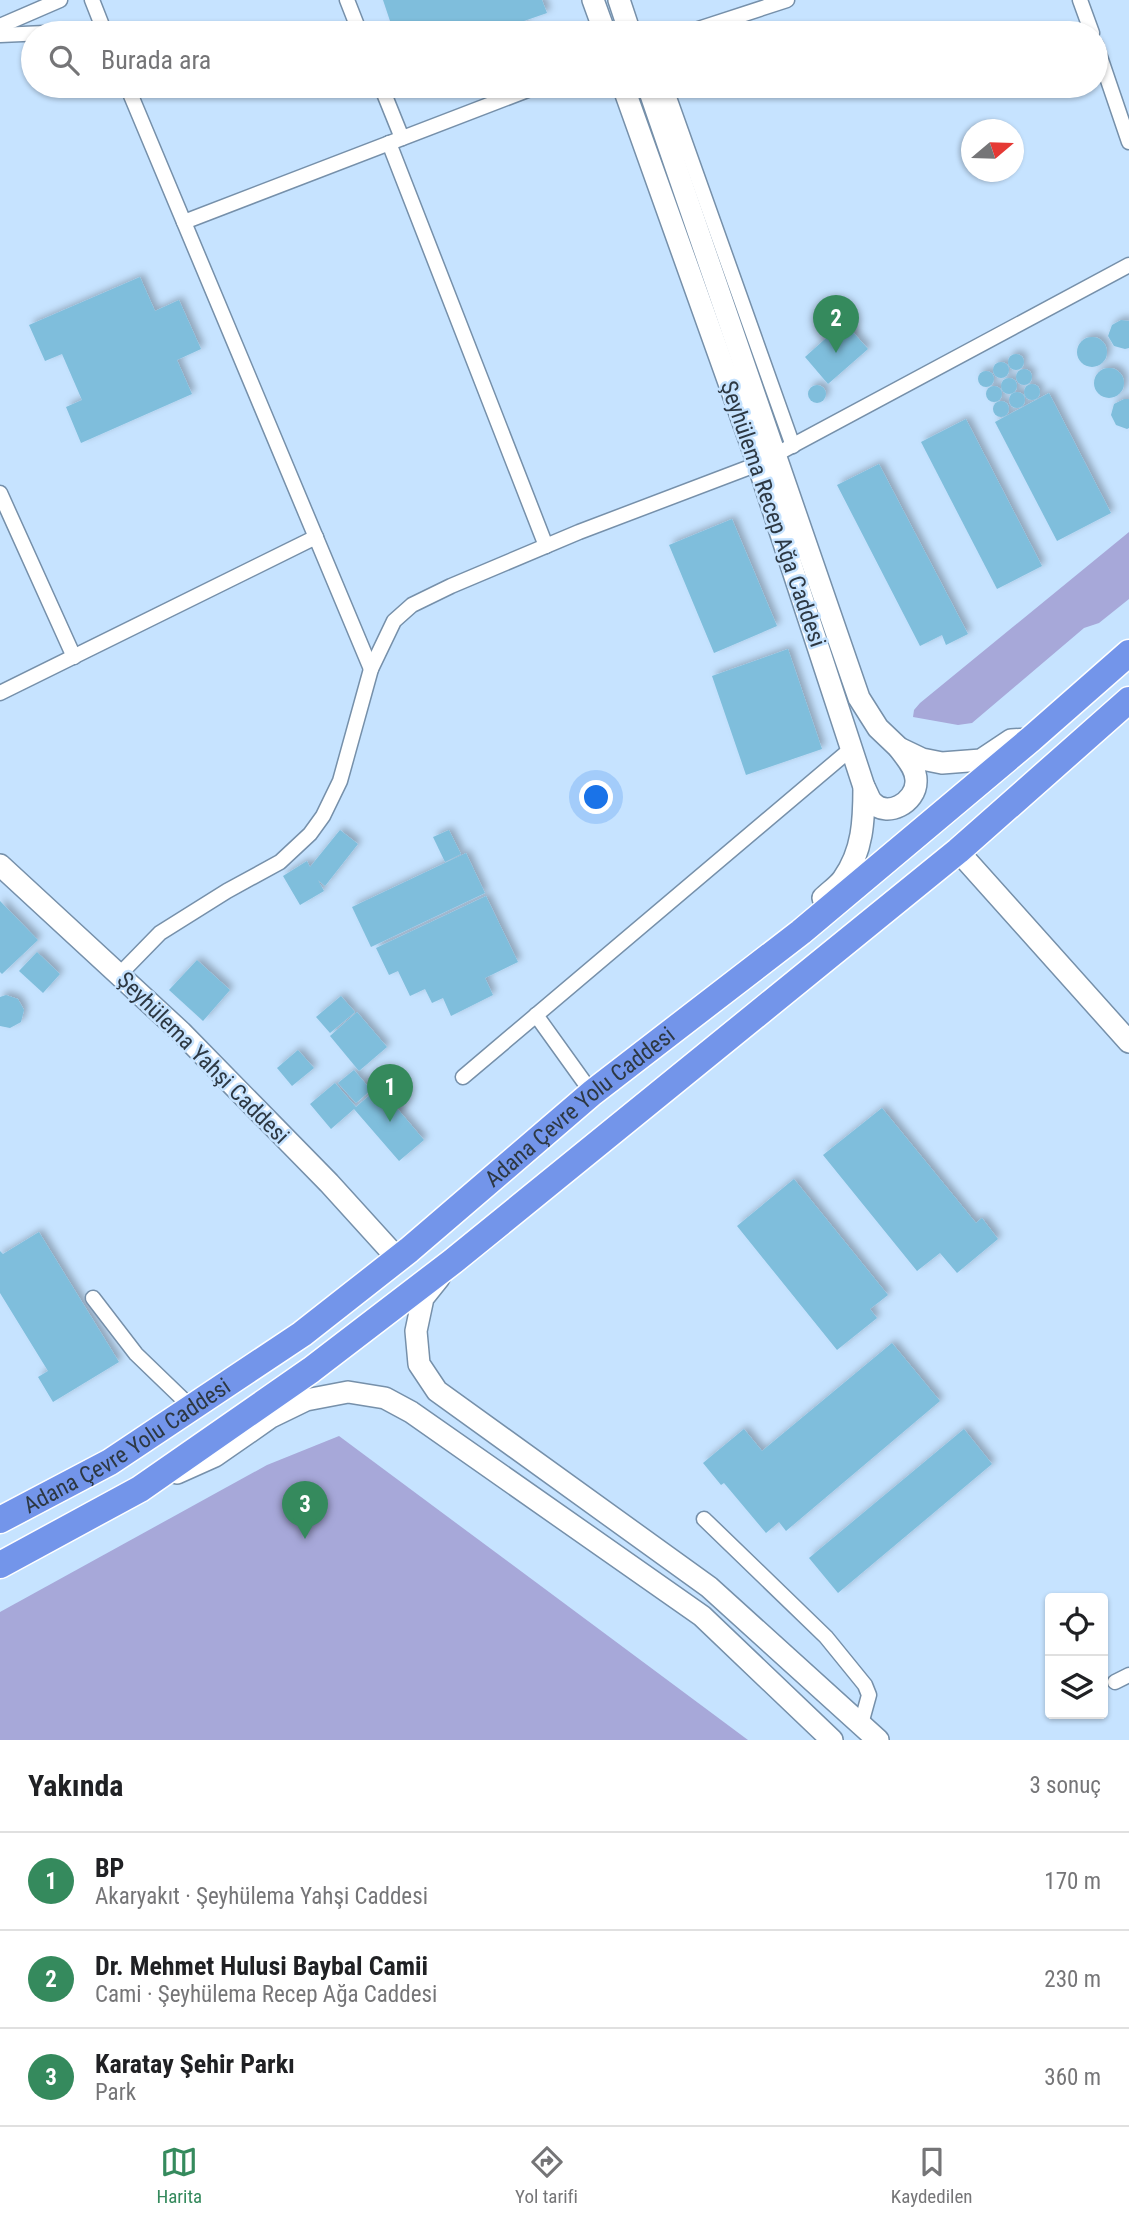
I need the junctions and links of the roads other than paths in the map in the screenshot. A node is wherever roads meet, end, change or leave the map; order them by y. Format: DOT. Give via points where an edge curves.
graph roads {
  1 [pos="60,0"];
  2 [pos="92,0"];
  3 [pos="347,0"];
  4 [pos="593,0"];
  5 [pos="619,0"];
  6 [pos="787,0"];
  7 [pos="1080,0"];
  8 [pos="101,21"];
  9 [pos="355,21"];
  10 [pos="601,21"];
  11 [pos="626,21"];
  12 [pos="723,21"];
  13 [pos="1087,21"];
  14 [pos="0,26"];
  15 [pos="21,34"];
  16 [pos="0,35"];
  17 [pos="1108,80"];
  18 [pos="132,98"];
  19 [pos="384,98"];
  20 [pos="507,98"];
  21 [pos="628,98"];
  22 [pos="652,98"];
  23 [pos="669,98"];
  24 [pos="396,141"];
  25 [pos="1129,142"];
  26 [pos="184,222"];
  27 [pos="1129,265"];
  28 [pos="775,455"];
  29 [pos="0,493"];
  30 [pos="316,537"];
  31 [pos="546,546"];
  32 [pos="1129,653"];
  33 [pos="74,657"];
  34 [pos="371,669"];
  35 [pos="0,693"];
  36 [pos="1129,700"];
  37 [pos="1031,739"];
  38 [pos="852,748"];
  39 [pos="899,748"];
  40 [pos="864,788"];
  41 [pos="958,851"];
  42 [pos="0,865"];
  43 [pos="800,932"];
  44 [pos="119,975"];
  45 [pos="536,1015"];
  46 [pos="1129,1042"];
  47 [pos="463,1077"];
  48 [pos="592,1093"];
  49 [pos="398,1259"];
  50 [pos="452,1262"];
  51 [pos="93,1298"];
  52 [pos="192,1408"];
  53 [pos="140,1489"];
  54 [pos="704,1519"];
  55 [pos="0,1520"];
  56 [pos="38,1545"];
  57 [pos="0,1565"];
  58 [pos="0,1572"];
  59 [pos="1129,1675"];
  60 [pos="1115,1682"];
  61 [pos="861,1724"];
  62 [pos="832,1740"];
  63 [pos="878,1740"];
  1 -- 14 [label="street"];
  2 -- 8 [label="street"];
  3 -- 9 [label="street"];
  4 -- 10 [label="street"];
  5 -- 11 [label="street"];
  6 -- 12 [label="street"];
  7 -- 13 [label="street"];
  15 -- 16 [label="street"];
  17 -- 25 [label="street"];
  18 -- 26 [label="street"];
  19 -- 24 [label="street"];
  20 -- 24 [label="street"];
  21 -- 28 [label="street, Şeyhülema Recep Ağa Caddesi"];
  22 -- 28 [label="street, Şeyhülema Recep Ağa Caddesi"];
  23 -- 28 [label="street"];
  24 -- 26 [label="street"];
  24 -- 31 [label="street"];
  26 -- 30 [label="street"];
  27 -- 28 [label="street"];
  28 -- 31 [label="street"];
  28 -- 38 [label="street, Şeyhülema Recep Ağa Caddesi"];
  28 -- 39 [label="street, Şeyhülema Recep Ağa Caddesi" via="859,698 878,728"];
  29 -- 33 [label="street"];
  30 -- 33 [label="street"];
  30 -- 34 [label="street"];
  31 -- 34 [label="street" via="412,605 394,621"];
  32 -- 37 [label="highway, Adana Çevre Yolu Caddesi"];
  33 -- 35 [label="street"];
  34 -- 44 [label="street" via="340,781 310,834 280,862 160,933"];
  36 -- 41 [label="highway, Adana Çevre Yolu Caddesi"];
  37 -- 39 [label="street, Şeyhülema Recep Ağa Caddesi" via="1012,740 981,760 942,763"];
  37 -- 43 [label="highway, Adana Çevre Yolu Caddesi"];
  38 -- 40 [label="street, Şeyhülema Recep Ağa Caddesi"];
  38 -- 45 [label="street"];
  39 -- 40 [label="street" via="911,764 916,783 910,799 898,808 882,809"];
  40 -- 43 [label="street, Şeyhülema Recep Ağa Caddesi" via="864,826 858,851 843,880 809,910"];
  41 -- 46 [label="street"];
  41 -- 50 [label="highway, Adana Çevre Yolu Caddesi"];
  42 -- 44 [label="street, Şeyhülema Yahşi Caddesi"];
  43 -- 48 [label="highway, Adana Çevre Yolu Caddesi"];
  44 -- 49 [label="street, Şeyhülema Yahşi Caddesi" via="181,1032"];
  45 -- 47 [label="street"];
  45 -- 48 [label="street"];
  48 -- 49 [label="highway, Adana Çevre Yolu Caddesi"];
  49 -- 52 [label="highway, Adana Çevre Yolu Caddesi" via="302,1334"];
  50 -- 53 [label="highway, Adana Çevre Yolu Caddesi" via="311,1370"];
  50 -- 61 [label="street" via="423,1298 416,1331 419,1364 437,1391 709,1587"];
  51 -- 52 [label="street" via="136,1354"];
  52 -- 55 [label="highway, Adana Çevre Yolu Caddesi" via="110,1462"];
  53 -- 56 [label="highway, Adana Çevre Yolu Caddesi"];
  53 -- 62 [label="street" via="215,1456 306,1400 348,1392 385,1398 702,1616"];
  54 -- 61 [label="street" via="826,1637 865,1685 869,1695"];
  56 -- 57 [label="highway, Adana Çevre Yolu Caddesi"];
  56 -- 58 [label="highway"];
  59 -- 60 [label="street"];
  61 -- 63 [label="street"];
}
